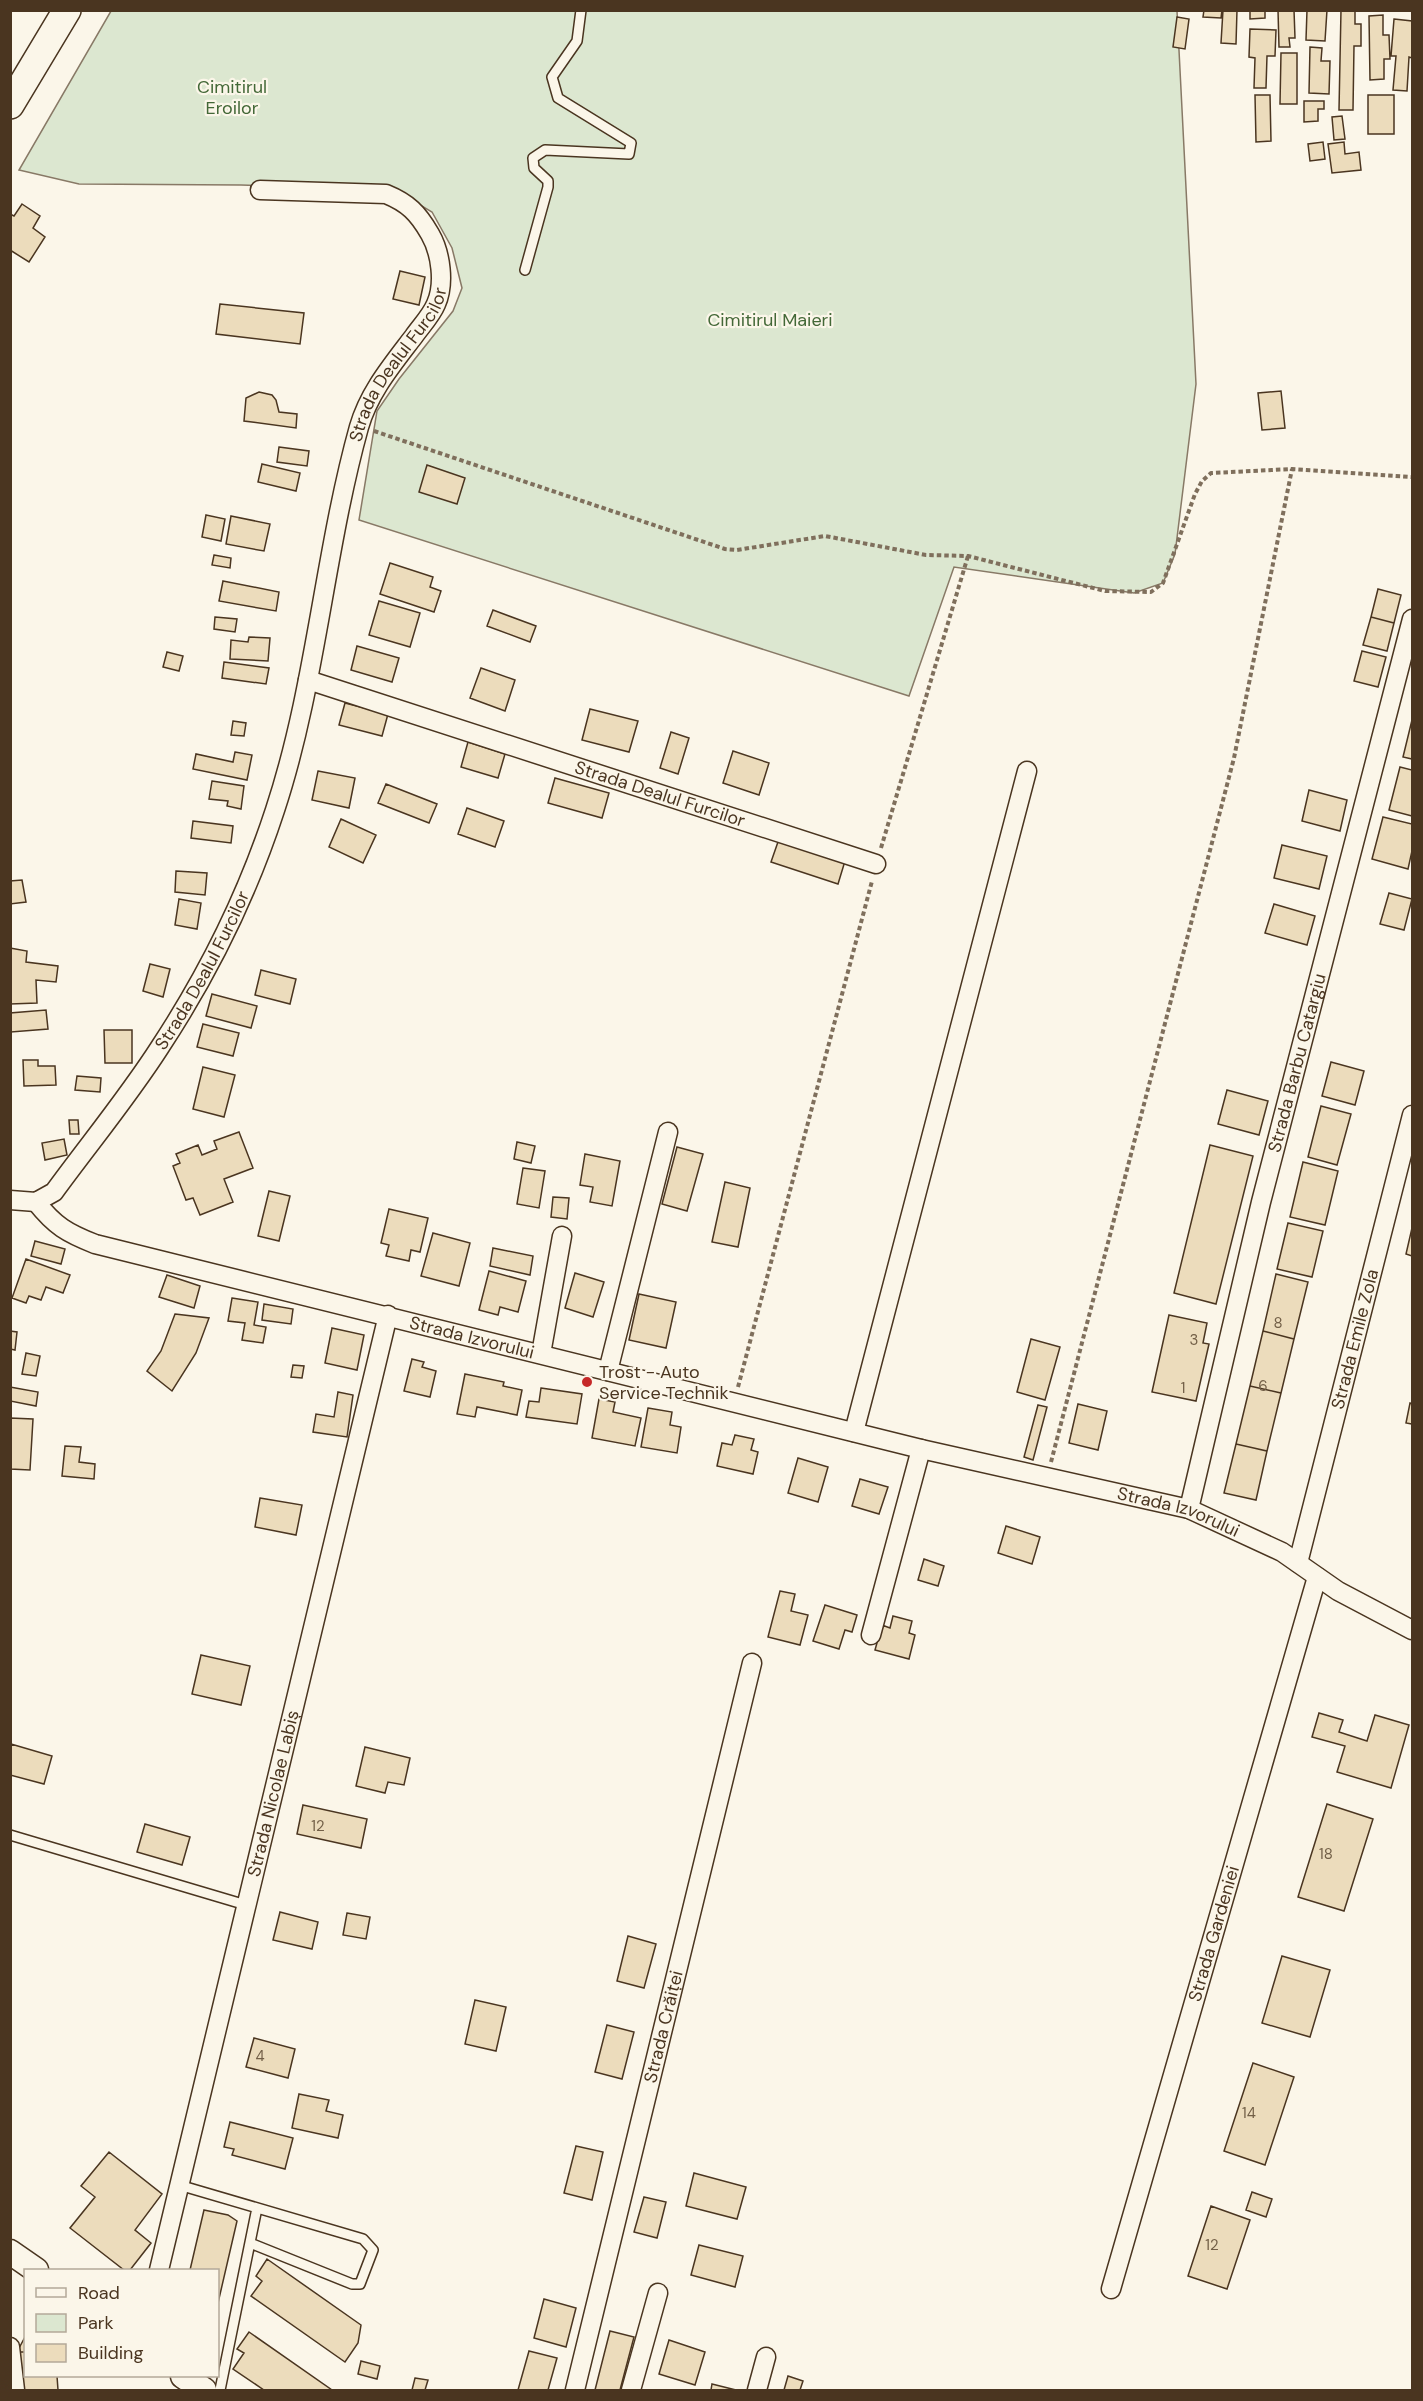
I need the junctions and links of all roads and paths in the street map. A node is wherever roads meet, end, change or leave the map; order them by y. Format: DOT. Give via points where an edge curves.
graph roads {
  1 [pos="67,10"];
  2 [pos="581,10"];
  3 [pos="10,105"];
  4 [pos="260,190"];
  5 [pos="525,270"];
  6 [pos="359,426"];
  7 [pos="1292,469"];
  8 [pos="1413,477"];
  9 [pos="968,556"];
  10 [pos="1413,619"];
  11 [pos="308,680"];
  12 [pos="1027,771"];
  13 [pos="876,864"];
  14 [pos="1413,1115"];
  15 [pos="668,1132"];
  16 [pos="10,1200"];
  17 [pos="36,1202"];
  18 [pos="562,1236"];
  19 [pos="388,1315"];
  20 [pos="541,1354"];
  21 [pos="608,1371"];
  22 [pos="734,1402"];
  23 [pos="854,1432"];
  24 [pos="921,1449"];
  25 [pos="1048,1477"];
  26 [pos="1189,1509"];
  27 [pos="1298,1563"];
  28 [pos="1317,1577"];
  29 [pos="1413,1630"];
  30 [pos="871,1635"];
  31 [pos="752,1663"];
  32 [pos="10,1835"];
  33 [pos="246,1905"];
  34 [pos="179,2185"];
  35 [pos="257,2208"];
  36 [pos="250,2243"];
  37 [pos="11,2254"];
  38 [pos="33,2269"];
  39 [pos="159,2269"];
  40 [pos="1111,2289"];
  41 [pos="657,2293"];
  42 [pos="10,2347"];
  43 [pos="766,2357"];
  44 [pos="184,2377"];
  45 [pos="15,2391"];
  46 [pos="204,2391"];
  47 [pos="220,2391"];
  48 [pos="575,2391"];
  49 [pos="631,2391"];
  50 [pos="758,2391"];
  1 -- 3 [label="main road"];
  2 -- 5 [label="lane" via="577,41 552,77 558,98 631,143 629,154 545,150 533,158 534,168 548,181 548,187"];
  4 -- 6 [label="street, Strada Dealul Furcilor" via="386,194 417,212 434,240 441,281 437,302 379,383"];
  6 -- 9 [label="path" via="725,549 825,536 926,555"];
  6 -- 11 [label="street, Strada Dealul Furcilor"];
  7 -- 8 [label="path"];
  7 -- 9 [label="path" via="1211,473 1202,481 1163,583 1151,592 1120,593 1079,587"];
  7 -- 25 [label="path" via="1233,758"];
  9 -- 13 [label="path"];
  10 -- 26 [label="street, Strada Barbu Catargiu" via="1261,1202"];
  11 -- 13 [label="street, Strada Dealul Furcilor"];
  11 -- 17 [label="street, Strada Dealul Furcilor" via="276,810 255,868 222,939 159,1050 54,1192"];
  12 -- 23 [label="street"];
  13 -- 22 [label="path"];
  14 -- 27 [label="street, Strada Emile Zola"];
  15 -- 21 [label="street"];
  16 -- 17 [label="street"];
  17 -- 19 [label="street, Strada Izvorului" via="52,1222 95,1244"];
  18 -- 20 [label="street"];
  19 -- 20 [label="street, Strada Izvorului"];
  19 -- 33 [label="street, Strada Nicolae Labiș"];
  20 -- 21 [label="street, Strada Izvorului"];
  21 -- 22 [label="street, Strada Izvorului"];
  22 -- 23 [label="street, Strada Izvorului"];
  23 -- 24 [label="street, Strada Izvorului"];
  24 -- 25 [label="street, Strada Izvorului"];
  24 -- 30 [label="street"];
  25 -- 26 [label="street, Strada Izvorului"];
  26 -- 27 [label="street, Strada Izvorului"];
  27 -- 28 [label="street, Strada Izvorului"];
  28 -- 29 [label="street, Strada Izvorului"];
  28 -- 40 [label="street, Strada Gardeniei"];
  31 -- 48 [label="street, Strada Crăiței"];
  32 -- 33 [label="lane"];
  33 -- 34 [label="street, Strada Nicolae Labiș"];
  34 -- 35 [label="lane"];
  34 -- 39 [label="street, Strada Nicolae Labiș"];
  35 -- 36 [label="lane"];
  35 -- 36 [label="lane" via="363,2239 373,2250 363,2280 352,2284"];
  36 -- 47 [label="lane"];
  37 -- 38 [label="main road"];
  41 -- 49 [label="street"];
  42 -- 45 [label="street"];
  43 -- 50 [label="street"];
  44 -- 46 [label="main road"];
}
